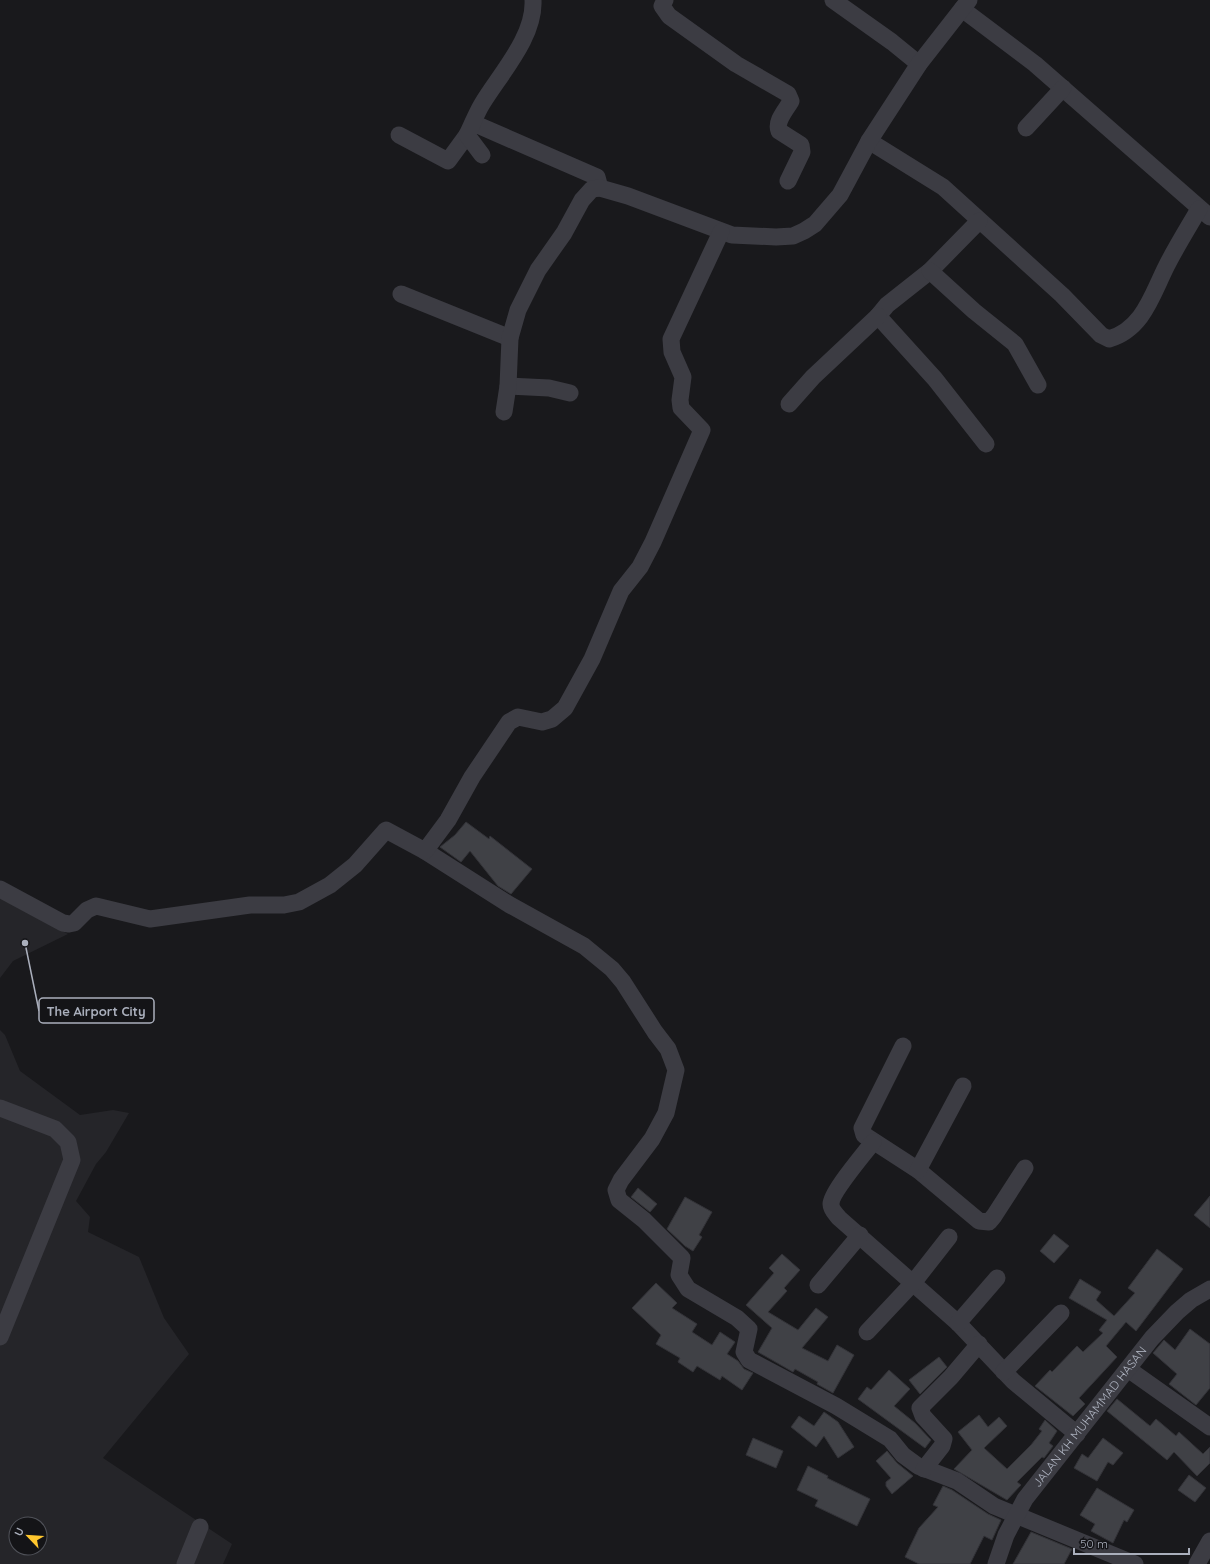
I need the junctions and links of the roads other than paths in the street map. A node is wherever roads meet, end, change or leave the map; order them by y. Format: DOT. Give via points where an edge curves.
graph roads {
  1 [pos="533,0"];
  2 [pos="664,0"];
  3 [pos="833,0"];
  4 [pos="966,4"];
  5 [pos="919,64"];
  6 [pos="1063,88"];
  7 [pos="1026,128"];
  8 [pos="470,129"];
  9 [pos="399,135"];
  10 [pos="869,141"];
  11 [pos="482,154"];
  12 [pos="788,182"];
  13 [pos="600,188"];
  14 [pos="1205,213"];
  15 [pos="979,221"];
  16 [pos="721,232"];
  17 [pos="930,272"];
  18 [pos="401,294"];
  19 [pos="878,316"];
  20 [pos="510,338"];
  21 [pos="1038,385"];
  22 [pos="508,386"];
  23 [pos="570,393"];
  24 [pos="789,404"];
  25 [pos="504,412"];
  26 [pos="986,444"];
  27 [pos="425,851"];
  28 [pos="0,889"];
  29 [pos="903,1046"];
  30 [pos="963,1086"];
  31 [pos="0,1108"];
  32 [pos="874,1142"];
  33 [pos="1025,1168"];
  34 [pos="918,1170"];
  35 [pos="860,1235"];
  36 [pos="949,1237"];
  37 [pos="997,1278"];
  38 [pos="913,1283"];
  39 [pos="818,1284"];
  40 [pos="1210,1289"];
  41 [pos="1061,1313"];
  42 [pos="958,1323"];
  43 [pos="867,1332"];
  44 [pos="0,1337"];
  45 [pos="979,1344"];
  46 [pos="1128,1369"];
  47 [pos="1004,1372"];
  48 [pos="1210,1427"];
  49 [pos="1077,1434"];
  50 [pos="924,1469"];
  51 [pos="1016,1514"];
  52 [pos="200,1527"];
  53 [pos="1210,1541"];
  54 [pos="185,1564"];
  55 [pos="996,1564"];
  56 [pos="1135,1564"];
  57 [pos="1198,1564"];
  1 -- 8 [label="street" via="534,14 517,51 481,106"];
  2 -- 12 [label="street" via="662,6 669,16 736,64 788,94 791,101 777,128 801,145 802,152"];
  3 -- 5 [label="street"];
  4 -- 5 [label="street"];
  4 -- 6 [label="street"];
  5 -- 10 [label="street"];
  6 -- 7 [label="street"];
  6 -- 14 [label="street"];
  8 -- 9 [label="street" via="448,161"];
  8 -- 11 [label="street"];
  8 -- 13 [label="street" via="597,177"];
  10 -- 15 [label="street" via="943,187"];
  10 -- 16 [label="street" via="840,195 815,224 804,231 793,236 763,237"];
  13 -- 16 [label="street" via="675,212"];
  13 -- 20 [label="street" via="592,189 582,200 564,233 538,270 518,310"];
  14 -- 15 [label="street" via="1166,267 1144,312 1131,328 1109,339 1101,335 1062,295"];
  15 -- 17 [label="street"];
  16 -- 27 [label="street" via="671,339 672,352 683,377 681,408 702,430 653,542 640,567 621,591 592,659 565,708 552,719 542,722 518,717 509,722 472,777 448,820"];
  17 -- 19 [label="street"];
  17 -- 21 [label="street" via="1015,344"];
  18 -- 20 [label="street"];
  19 -- 24 [label="street" via="813,377"];
  19 -- 26 [label="street" via="934,379"];
  20 -- 22 [label="street"];
  22 -- 23 [label="street" via="549,388"];
  22 -- 25 [label="street"];
  27 -- 28 [label="street" via="386,830 355,865 330,885 299,902 284,905 250,905 150,920 96,906 87,910 74,923 63,923"];
  27 -- 50 [label="street" via="516,908 584,946 612,969 623,982 654,1032 668,1048 676,1070 666,1113 652,1139 618,1185 616,1190 619,1200 644,1220 682,1258 679,1275 688,1289 737,1318 749,1329 744,1352 749,1360 836,1406 890,1439 903,1455"];
  29 -- 32 [label="street" via="862,1128 864,1135"];
  30 -- 34 [label="street"];
  31 -- 44 [label="street" via="55,1129 68,1142 72,1160"];
  32 -- 34 [label="street"];
  32 -- 35 [label="street" via="850,1172 831,1204 832,1210 839,1218"];
  33 -- 34 [label="street" via="994,1216 989,1222 984,1223 971,1216"];
  35 -- 38 [label="street"];
  35 -- 39 [label="street"];
  36 -- 38 [label="street"];
  37 -- 42 [label="street"];
  38 -- 42 [label="street"];
  38 -- 43 [label="street"];
  40 -- 46 [label="street, JALAN KH MUHAMMAD HASAN" via="1177,1312 1152,1338"];
  41 -- 47 [label="street"];
  42 -- 45 [label="street"];
  45 -- 47 [label="street"];
  45 -- 50 [label="street" via="920,1408 922,1416 944,1439 942,1446"];
  46 -- 48 [label="street"];
  46 -- 49 [label="street, JALAN KH MUHAMMAD HASAN"];
  47 -- 49 [label="street" via="1043,1408"];
  49 -- 51 [label="street, JALAN KH MUHAMMAD HASAN"];
  50 -- 51 [label="street" via="957,1481 994,1506"];
  51 -- 55 [label="street, JALAN KH MUHAMMAD HASAN"];
  51 -- 56 [label="street"];
  52 -- 54 [label="street"];
  53 -- 57 [label="street"];
}
